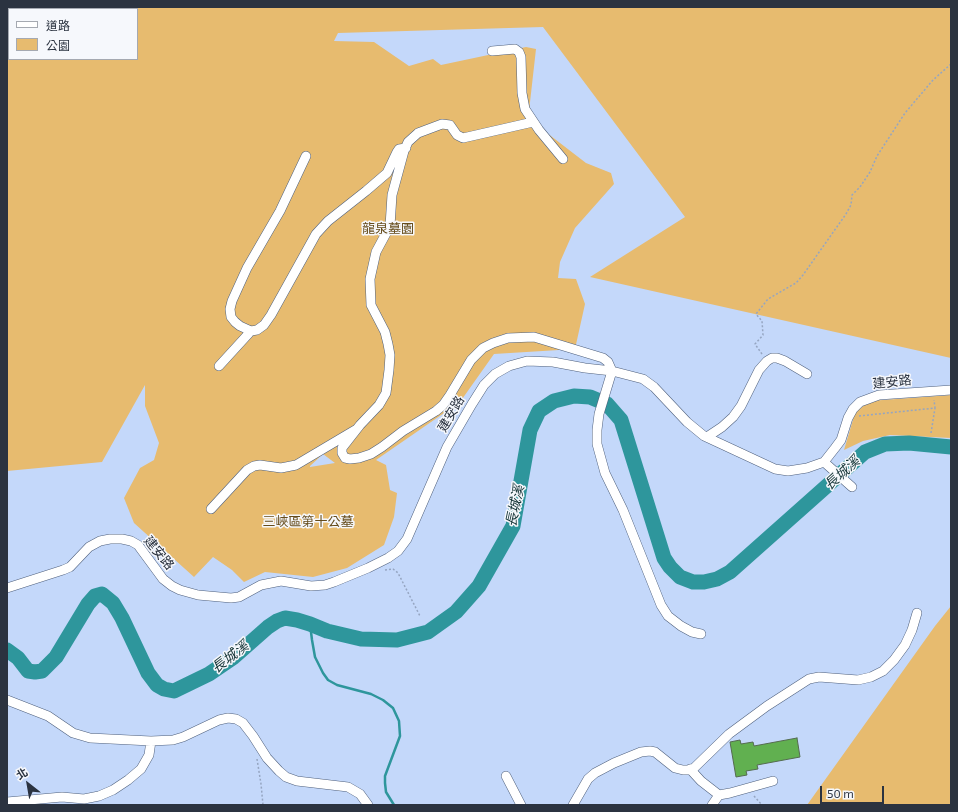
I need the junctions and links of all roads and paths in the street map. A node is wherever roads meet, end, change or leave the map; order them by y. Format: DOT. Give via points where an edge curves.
graph roads {
  1 [pos="492,52"];
  2 [pos="951,64"];
  3 [pos="533,122"];
  4 [pos="406,148"];
  5 [pos="306,156"];
  6 [pos="563,159"];
  7 [pos="251,331"];
  8 [pos="767,361"];
  9 [pos="219,366"];
  10 [pos="612,371"];
  11 [pos="807,374"];
  12 [pos="951,390"];
  13 [pos="934,397"];
  14 [pos="934,408"];
  15 [pos="848,418"];
  16 [pos="358,428"];
  17 [pos="931,433"];
  18 [pos="707,438"];
  19 [pos="824,462"];
  20 [pos="852,487"];
  21 [pos="211,509"];
  22 [pos="382,571"];
  23 [pos="7,588"];
  24 [pos="917,613"];
  25 [pos="420,616"];
  26 [pos="701,634"];
  27 [pos="7,700"];
  28 [pos="151,741"];
  29 [pos="257,756"];
  30 [pos="690,769"];
  31 [pos="506,776"];
  32 [pos="773,781"];
  33 [pos="747,789"];
  34 [pos="719,795"];
  35 [pos="7,802"];
  36 [pos="263,805"];
  37 [pos="368,805"];
  38 [pos="522,805"];
  39 [pos="573,805"];
  40 [pos="712,805"];
  41 [pos="762,805"];
  1 -- 3 [label="street" via="515,49 519,52 525,109"];
  2 -- 8 [label="path" via="932,80 905,114 877,156 870,172 852,195 851,205 846,214 803,275 796,283 768,299 756,314 762,321 763,335 755,344"];
  3 -- 4 [label="street" via="463,138 450,126 442,124 418,133 408,142"];
  3 -- 6 [label="street"];
  4 -- 7 [label="street" via="399,149 387,172 316,234 271,315 264,325"];
  4 -- 16 [label="street" via="392,195 390,226 376,252 370,279 371,305 385,332 390,355 386,393 379,405"];
  5 -- 7 [label="street" via="232,301 231,317 240,326"];
  7 -- 9 [label="street"];
  8 -- 11 [label="street" via="777,358"];
  8 -- 18 [label="street" via="759,370 733,417"];
  10 -- 16 [label="street" via="603,358 546,339 534,336 508,338 483,348 471,360 450,395 436,411 371,454 350,460 345,458 342,448"];
  10 -- 18 [label="street, 建安路" via="643,379 654,386 687,422"];
  10 -- 23 [label="street, 建安路" via="553,362 527,361 509,366 495,374 484,385 447,447 407,539 398,551 382,561 334,582 311,586 281,581 261,585 239,597 231,598 198,595 180,590 163,579 138,545 122,539 110,539 88,547 70,567"];
  10 -- 26 [label="street" via="599,414 597,430 597,444 605,473 623,510 661,606 668,616 681,626"];
  12 -- 15 [label="street, 建安路" via="879,395 860,402"];
  13 -- 14 [label="path"];
  14 -- 15 [label="path"];
  14 -- 17 [label="path"];
  15 -- 19 [label="street, 建安路" via="836,448"];
  16 -- 21 [label="street" via="296,465 281,468 254,466"];
  18 -- 19 [label="street, 建安路" via="775,469 798,470"];
  19 -- 20 [label="street"];
  22 -- 25 [label="path" via="393,569 398,572"];
  24 -- 30 [label="street" via="905,644 883,671 858,680 819,677 809,679 729,734"];
  27 -- 28 [label="street" via="48,716 79,736"];
  28 -- 35 [label="street" via="150,755 141,769 113,790 99,796 84,799"];
  28 -- 37 [label="street" via="173,740 219,720 236,719 243,723 267,758 286,777 297,781 348,787 360,794"];
  29 -- 36 [label="path"];
  30 -- 34 [label="street"];
  30 -- 39 [label="street" via="675,768 655,752 641,752 595,773 584,784"];
  31 -- 38 [label="street"];
  32 -- 33 [label="street"];
  33 -- 34 [label="street"];
  33 -- 41 [label="path"];
  34 -- 40 [label="street"];
}
